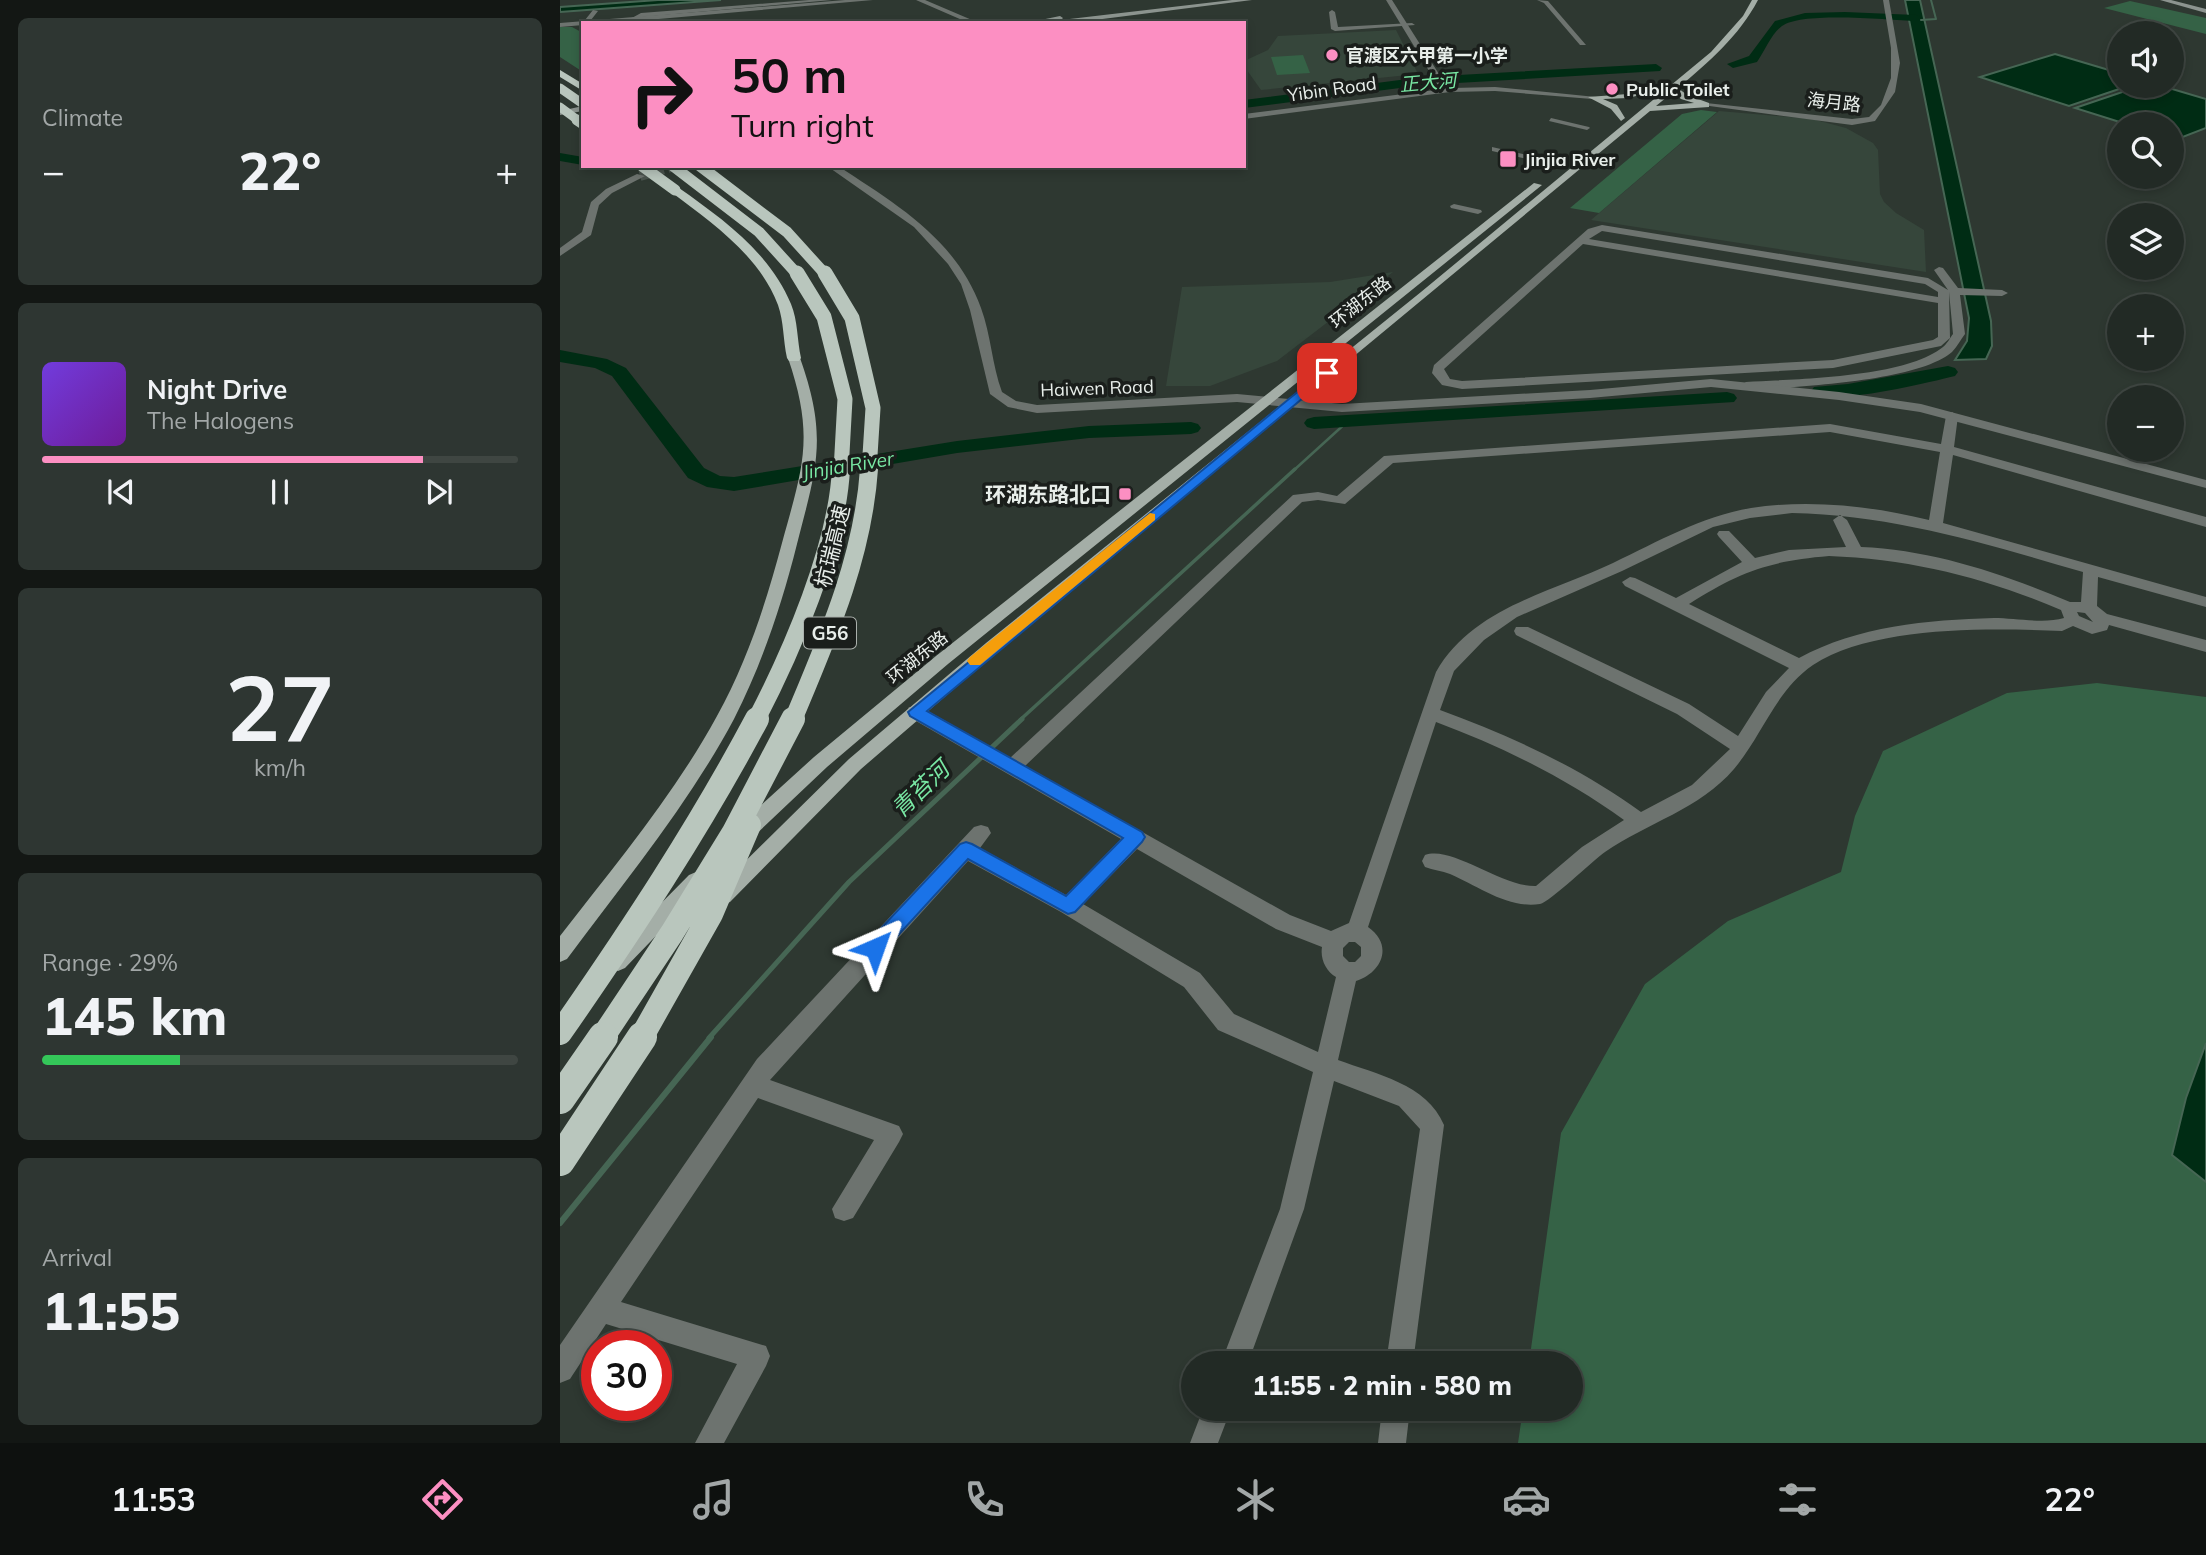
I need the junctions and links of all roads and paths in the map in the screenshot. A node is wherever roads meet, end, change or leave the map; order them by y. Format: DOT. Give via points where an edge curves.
graph roads {
  1 [pos="829,0"];
  2 [pos="870,0"];
  3 [pos="919,0"];
  4 [pos="1217,0"];
  5 [pos="1249,0"];
  6 [pos="1389,0"];
  7 [pos="1398,0"];
  8 [pos="1742,0"];
  9 [pos="1755,0"];
  10 [pos="1886,0"];
  11 [pos="2163,0"];
  12 [pos="2170,0"];
  13 [pos="844,1"];
  14 [pos="1544,1"];
  15 [pos="2206,10"];
  16 [pos="595,11"];
  17 [pos="1332,12"];
  18 [pos="633,19"];
  19 [pos="590,21"];
  20 [pos="605,21"];
  21 [pos="971,21"];
  22 [pos="1045,21"];
  23 [pos="1068,21"];
  24 [pos="581,23"];
  25 [pos="560,25"];
  26 [pos="1408,25"];
  27 [pos="1583,43"];
  28 [pos="560,73"];
  29 [pos="1445,82"];
  30 [pos="581,87"];
  31 [pos="560,88"];
  32 [pos="1667,88"];
  33 [pos="1592,97"];
  34 [pos="581,104"];
  35 [pos="581,105"];
  36 [pos="1706,106"];
  37 [pos="560,109"];
  38 [pos="1648,110"];
  39 [pos="1246,117"];
  40 [pos="1621,118"];
  41 [pos="1551,120"];
  42 [pos="581,123"];
  43 [pos="1587,128"];
  44 [pos="1495,149"];
  45 [pos="1544,161"];
  46 [pos="676,168"];
  47 [pos="702,168"];
  48 [pos="834,168"];
  49 [pos="641,171"];
  50 [pos="1454,206"];
  51 [pos="1478,212"];
  52 [pos="1582,240"];
  53 [pos="560,253"];
  54 [pos="1939,270"];
  55 [pos="1959,291"];
  56 [pos="2003,293"];
  57 [pos="1943,301"];
  58 [pos="794,358"];
  59 [pos="1708,377"];
  60 [pos="1584,378"];
  61 [pos="1746,386"];
  62 [pos="1590,394"];
  63 [pos="1263,400"];
  64 [pos="1288,404"];
  65 [pos="1952,416"];
  66 [pos="1947,449"];
  67 [pos="2206,484"];
  68 [pos="1840,520"];
  69 [pos="2206,522"];
  70 [pos="1936,524"];
  71 [pos="1724,534"];
  72 [pos="1855,551"];
  73 [pos="1752,564"];
  74 [pos="2091,570"];
  75 [pos="1630,582"];
  76 [pos="2206,602"];
  77 [pos="1676,605"];
  78 [pos="2095,613"];
  79 [pos="2071,614"];
  80 [pos="1522,631"];
  81 [pos="2206,646"];
  82 [pos="1802,667"];
  83 [pos="915,712"];
  84 [pos="1429,713"];
  85 [pos="780,747"];
  86 [pos="1741,747"];
  87 [pos="1013,766"];
  88 [pos="1639,821"];
  89 [pos="1136,837"];
  90 [pos="1432,861"];
  91 [pos="1068,906"];
  92 [pos="1356,932"];
  93 [pos="1335,942"];
  94 [pos="560,952"];
  95 [pos="1348,972"];
  96 [pos="560,1022"];
  97 [pos="560,1033"];
  98 [pos="1327,1067"];
  99 [pos="560,1075"];
  100 [pos="753,1085"];
  101 [pos="560,1099"];
  102 [pos="560,1161"];
  103 [pos="844,1209"];
  104 [pos="601,1309"];
  105 [pos="1239,1351"];
  106 [pos="1401,1351"];
  107 [pos="560,1369"];
  108 [pos="1212,1421"];
  109 [pos="1394,1421"];
  110 [pos="709,1443"];
  111 [pos="1204,1443"];
  112 [pos="1392,1443"];
  1 -- 18 [label="street"];
  2 -- 13 [label="street"];
  3 -- 21 [label="street"];
  4 -- 22 [label="main road"];
  5 -- 23 [label="main road"];
  6 -- 26 [label="street"];
  7 -- 26 [label="street"];
  8 -- 32 [label="main road, 环湖东路" via="1717,37"];
  9 -- 32 [label="main road, 环湖东路" via="1730,38"];
  10 -- 36 [label="street, 海月路" via="1897,68 1895,87 1883,108 1868,121"];
  11 -- 15 [label="main road"];
  12 -- 15 [label="main road"];
  13 -- 18 [label="street"];
  14 -- 27 [label="street"];
  16 -- 19 [label="street"];
  17 -- 26 [label="street" via="1335,29"];
  18 -- 20 [label="street"];
  24 -- 25 [label="street"];
  26 -- 29 [label="street"];
  28 -- 30 [label="highway"];
  29 -- 33 [label="street, Yibin Road"];
  29 -- 39 [label="street, Yibin Road"];
  31 -- 34 [label="highway, bridge"];
  32 -- 33 [label="main road"];
  32 -- 36 [label="main road"];
  32 -- 38 [label="main road, 环湖东路"];
  32 -- 40 [label="main road, 环湖东路"];
  33 -- 40 [label="main road" via="1614,107"];
  35 -- 37 [label="main road"];
  36 -- 38 [label="main road"];
  37 -- 42 [label="highway, bridge"];
  38 -- 64 [label="main road, 环湖东路"];
  40 -- 63 [label="main road, 环湖东路"];
  41 -- 43 [label="street"];
  44 -- 45 [label="street"];
  46 -- 97 [label="highway, 杭瑞高速 / G56, bridge" via="767,240 794,269 818,306 833,339 843,380 843,465 817,578 762,712 673,867"];
  47 -- 85 [label="highway, 杭瑞高速 / G56, bridge" via="781,227 826,276 856,328 870,382 872,460 857,549 825,646"];
  48 -- 63 [label="street, Haiwen Road" via="902,212 940,244 970,291 992,384 1005,401 1055,409"];
  49 -- 53 [label="street" via="601,197 591,212 587,233"];
  49 -- 58 [label="highway, bridge" via="676,190 736,240 772,282 785,306"];
  50 -- 51 [label="street"];
  52 -- 57 [label="street"];
  52 -- 57 [label="street" via="1596,229 1612,228 1916,278 1939,286"];
  52 -- 60 [label="street" via="1438,368 1438,373 1446,382 1462,385"];
  54 -- 55 [label="street"];
  55 -- 56 [label="street"];
  55 -- 61 [label="street" via="1958,337 1934,359 1887,372"];
  57 -- 59 [label="street" via="1944,338 1937,343 1833,364"];
  58 -- 94 [label="main road" via="811,421 809,460 785,566 767,621 713,740"];
  59 -- 60 [label="street"];
  59 -- 61 [label="street"];
  59 -- 62 [label="street, Haiwen Road"];
  60 -- 62 [label="street"];
  61 -- 65 [label="street" via="1890,403"];
  62 -- 64 [label="street, Haiwen Road" via="1342,408"];
  63 -- 64 [label="street, Haiwen Road"];
  63 -- 96 [label="main road, 环湖东路" via="809,771"];
  64 -- 83 [label="main road, 环湖东路"];
  65 -- 66 [label="street"];
  65 -- 67 [label="street"];
  66 -- 69 [label="street"];
  66 -- 70 [label="street"];
  66 -- 87 [label="street" via="1829,428 1389,459 1340,501 1298,498"];
  68 -- 72 [label="street"];
  70 -- 74 [label="street"];
  70 -- 84 [label="street" via="1824,509 1781,510 1708,524 1486,629 1444,672"];
  71 -- 73 [label="street"];
  72 -- 73 [label="street"];
  72 -- 79 [label="street" via="1914,558 1971,573 2040,594"];
  73 -- 77 [label="street"];
  74 -- 76 [label="street"];
  74 -- 78 [label="street"];
  75 -- 77 [label="street"];
  77 -- 82 [label="street"];
  78 -- 79 [label="street" via="2101,626 2083,626"];
  78 -- 81 [label="street"];
  79 -- 82 [label="street" via="2062,625 1935,626 1867,638 1833,648"];
  80 -- 86 [label="street" via="1684,709"];
  82 -- 86 [label="street" via="1784,680"];
  83 -- 87 [label="street"];
  83 -- 99 [label="main road, 环湖东路" via="754,863"];
  84 -- 88 [label="street" via="1489,734 1542,760 1599,790"];
  84 -- 92 [label="street"];
  85 -- 101 [label="highway, 杭瑞高速 / G56, bridge" via="697,892"];
  85 -- 102 [label="highway, bridge" via="726,886 700,939"];
  86 -- 88 [label="street" via="1732,762 1698,790"];
  87 -- 89 [label="street"];
  88 -- 90 [label="street" via="1564,870 1541,895 1516,896 1448,863"];
  89 -- 91 [label="street"];
  89 -- 93 [label="street" via="1283,922"];
  91 -- 98 [label="street" via="1192,980 1226,1023"];
  91 -- 100 [label="street" via="973,841 765,1066"];
  92 -- 93 [label="street" via="1340,935"];
  92 -- 95 [label="street" via="1370,940 1374,956 1365,969"];
  93 -- 95 [label="street" via="1331,948 1334,964"];
  95 -- 98 [label="street"];
  98 -- 105 [label="street" via="1292,1209"];
  98 -- 106 [label="street" via="1407,1098 1432,1125"];
  100 -- 103 [label="street" via="891,1134"];
  100 -- 104 [label="street"];
  104 -- 107 [label="street"];
  104 -- 110 [label="street" via="756,1356"];
  108 -- 111 [label="street"];
  109 -- 112 [label="street"];
}
